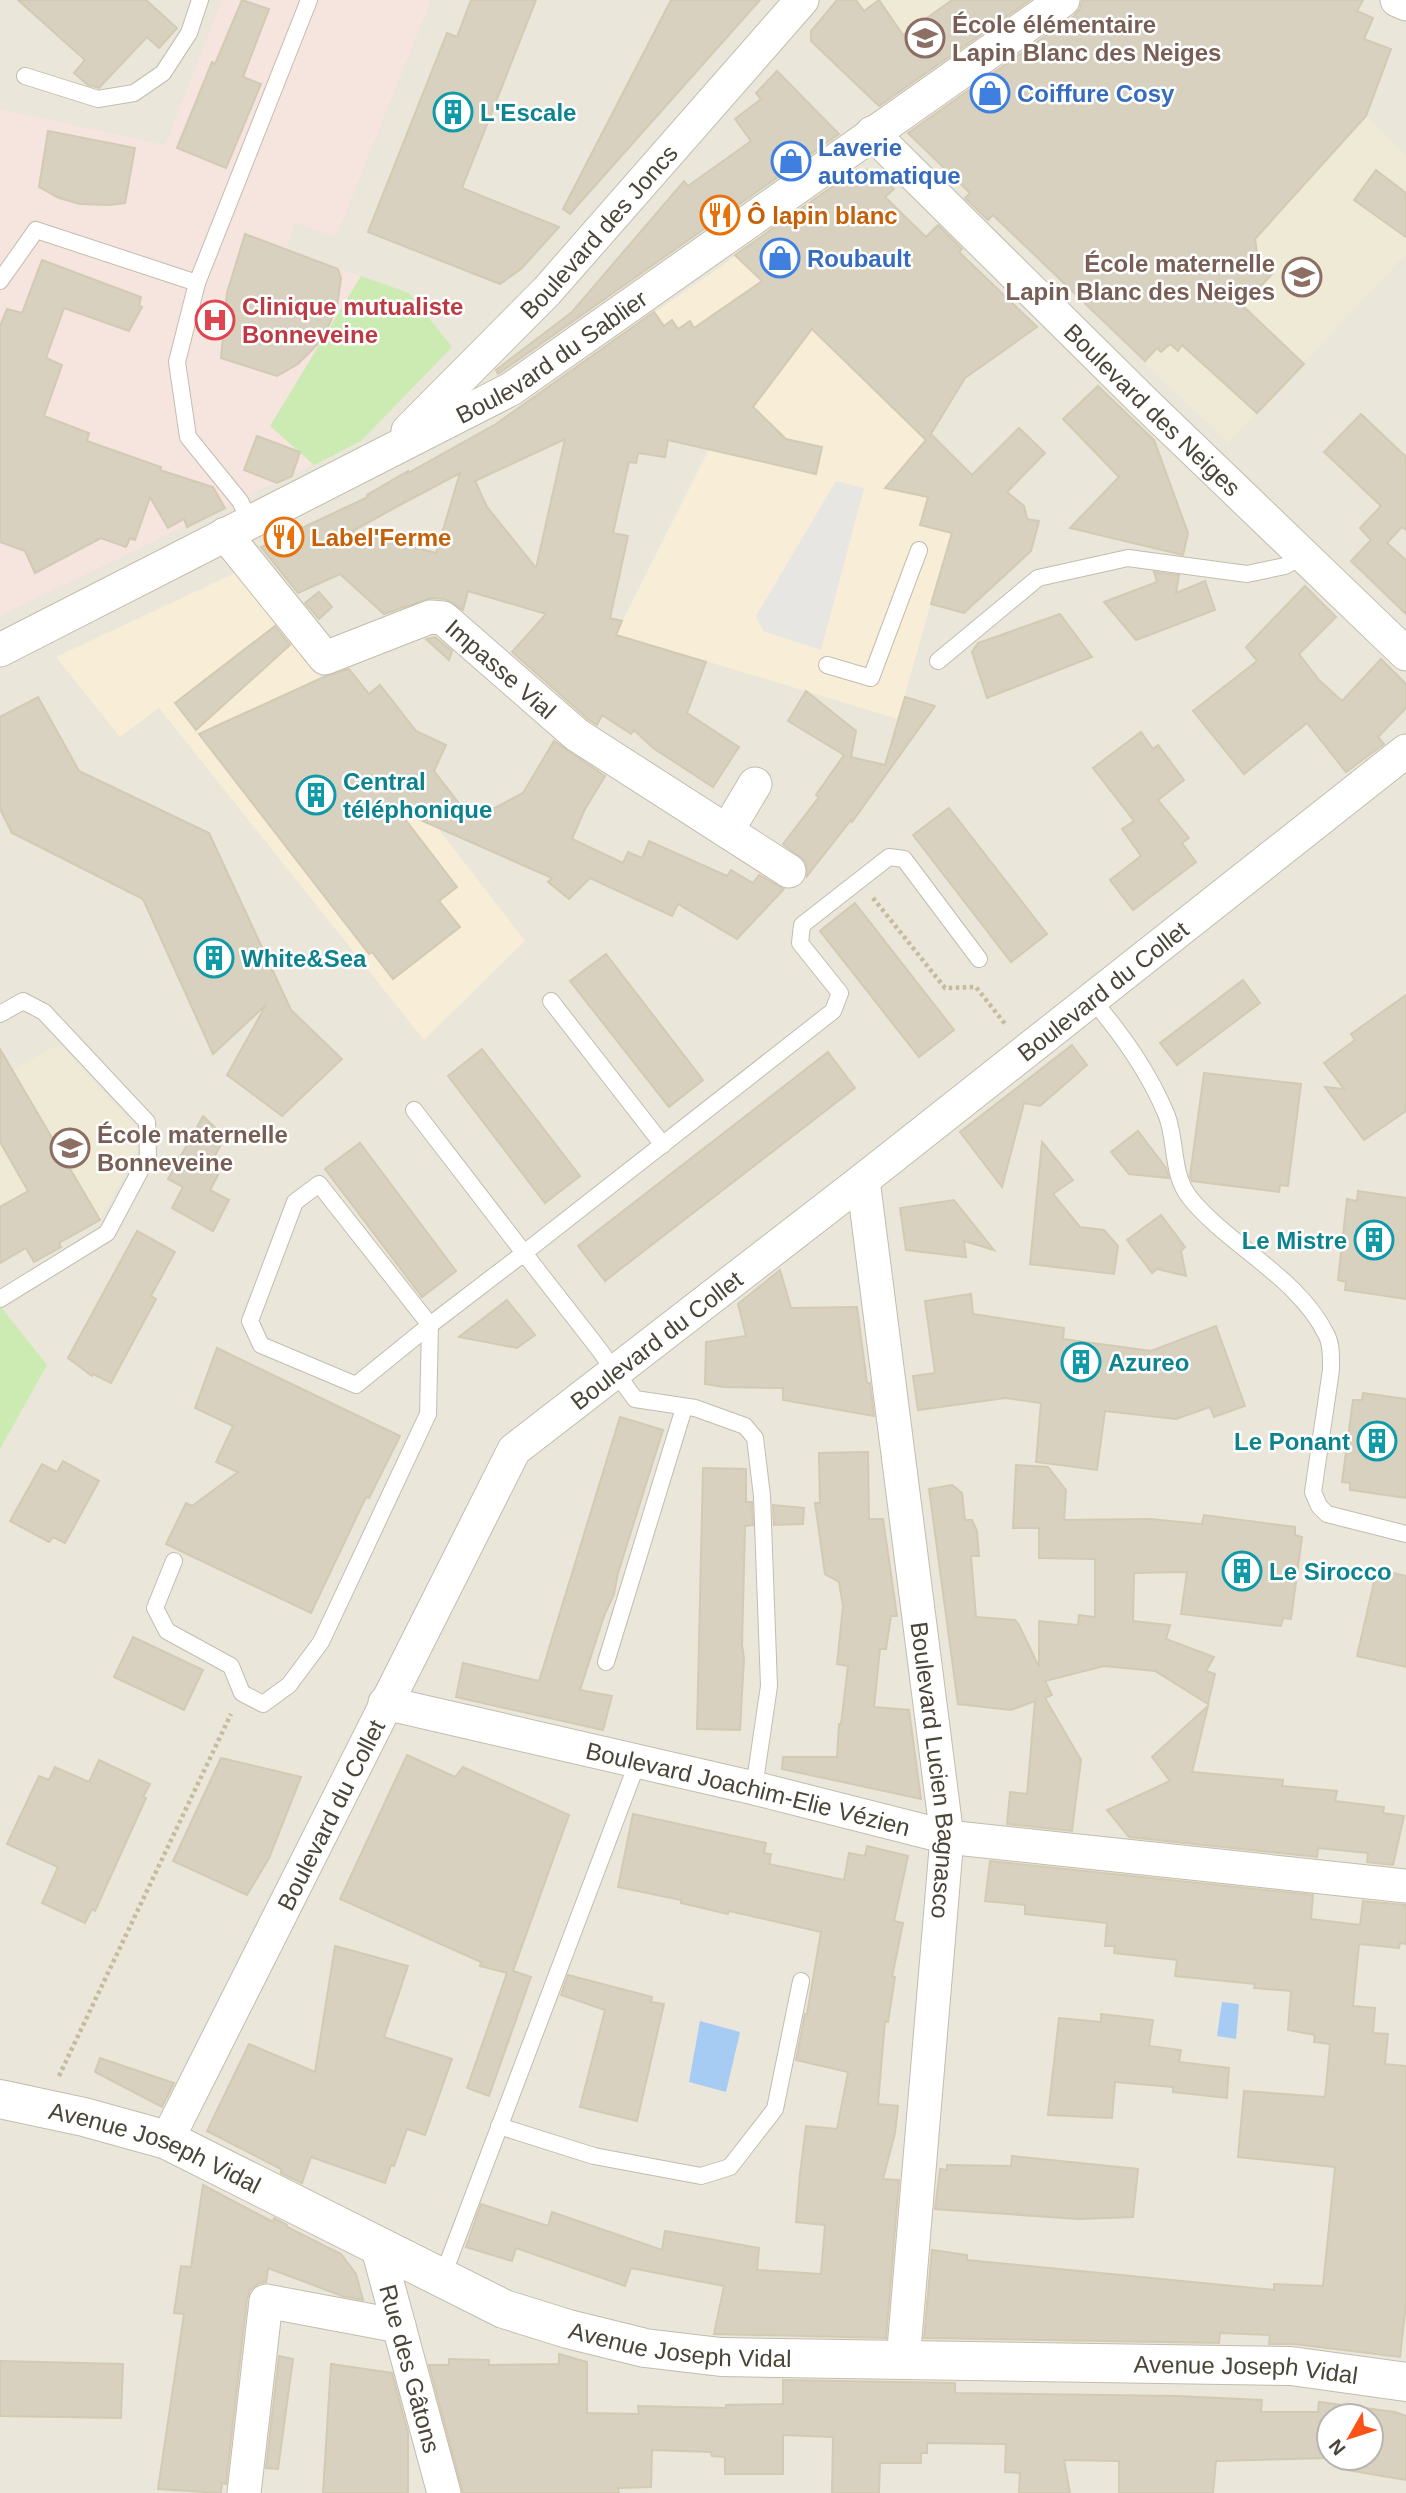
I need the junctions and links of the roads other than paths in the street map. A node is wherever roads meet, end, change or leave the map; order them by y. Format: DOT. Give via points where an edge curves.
graph roads {
  1 [pos="200,0"];
  2 [pos="309,0"];
  3 [pos="802,0"];
  4 [pos="1063,0"];
  5 [pos="1397,0"];
  6 [pos="1406,4"];
  7 [pos="25,76"];
  8 [pos="872,133"];
  9 [pos="0,281"];
  10 [pos="197,283"];
  11 [pos="387,453"];
  12 [pos="237,528"];
  13 [pos="919,550"];
  14 [pos="1303,556"];
  15 [pos="0,650"];
  16 [pos="1406,654"];
  17 [pos="938,661"];
  18 [pos="827,665"];
  19 [pos="1406,751"];
  20 [pos="755,784"];
  21 [pos="727,831"];
  22 [pos="789,871"];
  23 [pos="979,959"];
  24 [pos="1092,999"];
  25 [pos="551,1000"];
  26 [pos="0,1014"];
  27 [pos="414,1110"];
  28 [pos="663,1145"];
  29 [pos="863,1180"];
  30 [pos="524,1253"];
  31 [pos="0,1299"];
  32 [pos="430,1325"];
  33 [pos="616,1371"];
  34 [pos="684,1408"];
  35 [pos="1406,1534"];
  36 [pos="174,1561"];
  37 [pos="606,1662"];
  38 [pos="386,1703"];
  39 [pos="638,1761"];
  40 [pos="754,1788"];
  41 [pos="947,1836"];
  42 [pos="1406,1884"];
  43 [pos="801,1981"];
  44 [pos="0,2099"];
  45 [pos="499,2126"];
  46 [pos="167,2140"];
  47 [pos="377,2245"];
  48 [pos="442,2278"];
  49 [pos="399,2326"];
  50 [pos="903,2361"];
  51 [pos="1406,2382"];
  52 [pos="244,2493"];
  53 [pos="444,2493"];
  1 -- 7 [label="lane" via="189,33 163,73 134,93 98,99"];
  2 -- 10 [label="lane"];
  3 -- 11 [label="street, Boulevard des Joncs" via="547,291"];
  4 -- 8 [label="street, Boulevard du Sablier"];
  5 -- 6 [label="street"];
  8 -- 11 [label="street, Boulevard du Sablier" via="511,389"];
  8 -- 14 [label="street, Boulevard des Neiges"];
  9 -- 10 [label="lane" via="36,230"];
  10 -- 12 [label="lane" via="177,362 188,437 240,501"];
  11 -- 12 [label="street, Boulevard du Sablier"];
  12 -- 15 [label="street, Boulevard du Sablier"];
  12 -- 21 [label="street, Impasse Vial" via="325,658 430,617 443,618 577,735"];
  13 -- 18 [label="lane" via="871,678"];
  14 -- 16 [label="street, Boulevard des Neiges"];
  14 -- 17 [label="lane" via="1285,566 1247,574 1128,558 1038,578"];
  19 -- 24 [label="street, Boulevard du Collet"];
  20 -- 21 [label="street"];
  21 -- 22 [label="street, Impasse Vial"];
  23 -- 28 [label="lane" via="904,859 889,857 802,925 800,943 840,993 833,1012"];
  24 -- 29 [label="street, Boulevard du Collet"];
  24 -- 35 [label="lane" via="1150,1079 1168,1119 1178,1178 1189,1197 1286,1284 1327,1335 1331,1370 1312,1492 1319,1506 1327,1514"];
  25 -- 28 [label="lane"];
  26 -- 31 [label="lane" via="23,1001 44,1012 147,1122 148,1156 107,1233"];
  27 -- 30 [label="lane"];
  28 -- 30 [label="lane"];
  29 -- 33 [label="street, Boulevard du Collet"];
  29 -- 41 [label="street, Boulevard Lucien Bagnasco"];
  30 -- 32 [label="lane"];
  30 -- 33 [label="lane"];
  32 -- 32 [label="lane" via="356,1385 261,1345 250,1321 295,1202 319,1184"];
  32 -- 36 [label="lane" via="428,1414 321,1642 289,1685 263,1704 242,1693 231,1666 167,1631 155,1608"];
  33 -- 34 [label="lane" via="635,1399"];
  33 -- 38 [label="street, Boulevard du Collet" via="514,1450"];
  34 -- 37 [label="lane"];
  34 -- 40 [label="lane" via="745,1426 755,1438 762,1496 768,1686"];
  38 -- 39 [label="street, Boulevard Joachim-Elie Vézien"];
  38 -- 46 [label="street, Boulevard du Collet"];
  39 -- 40 [label="street, Boulevard Joachim-Elie Vézien"];
  39 -- 45 [label="lane"];
  40 -- 41 [label="street, Boulevard Joachim-Elie Vézien"];
  41 -- 42 [label="street, Boulevard Joachim-Elie Vézien"];
  41 -- 50 [label="street, Boulevard Lucien Bagnasco"];
  43 -- 45 [label="lane" via="775,2109 730,2168 701,2176 594,2156"];
  44 -- 46 [label="street, Avenue Joseph Vidal"];
  45 -- 48 [label="lane"];
  46 -- 47 [label="street, Avenue Joseph Vidal"];
  47 -- 48 [label="street, Avenue Joseph Vidal"];
  47 -- 49 [label="street, Rue des Gâtons"];
  48 -- 50 [label="street, Avenue Joseph Vidal" via="504,2309 645,2348 721,2357"];
  49 -- 52 [label="street" via="266,2301"];
  49 -- 53 [label="street, Rue des Gâtons"];
  50 -- 51 [label="street, Avenue Joseph Vidal" via="1290,2366"];
}
